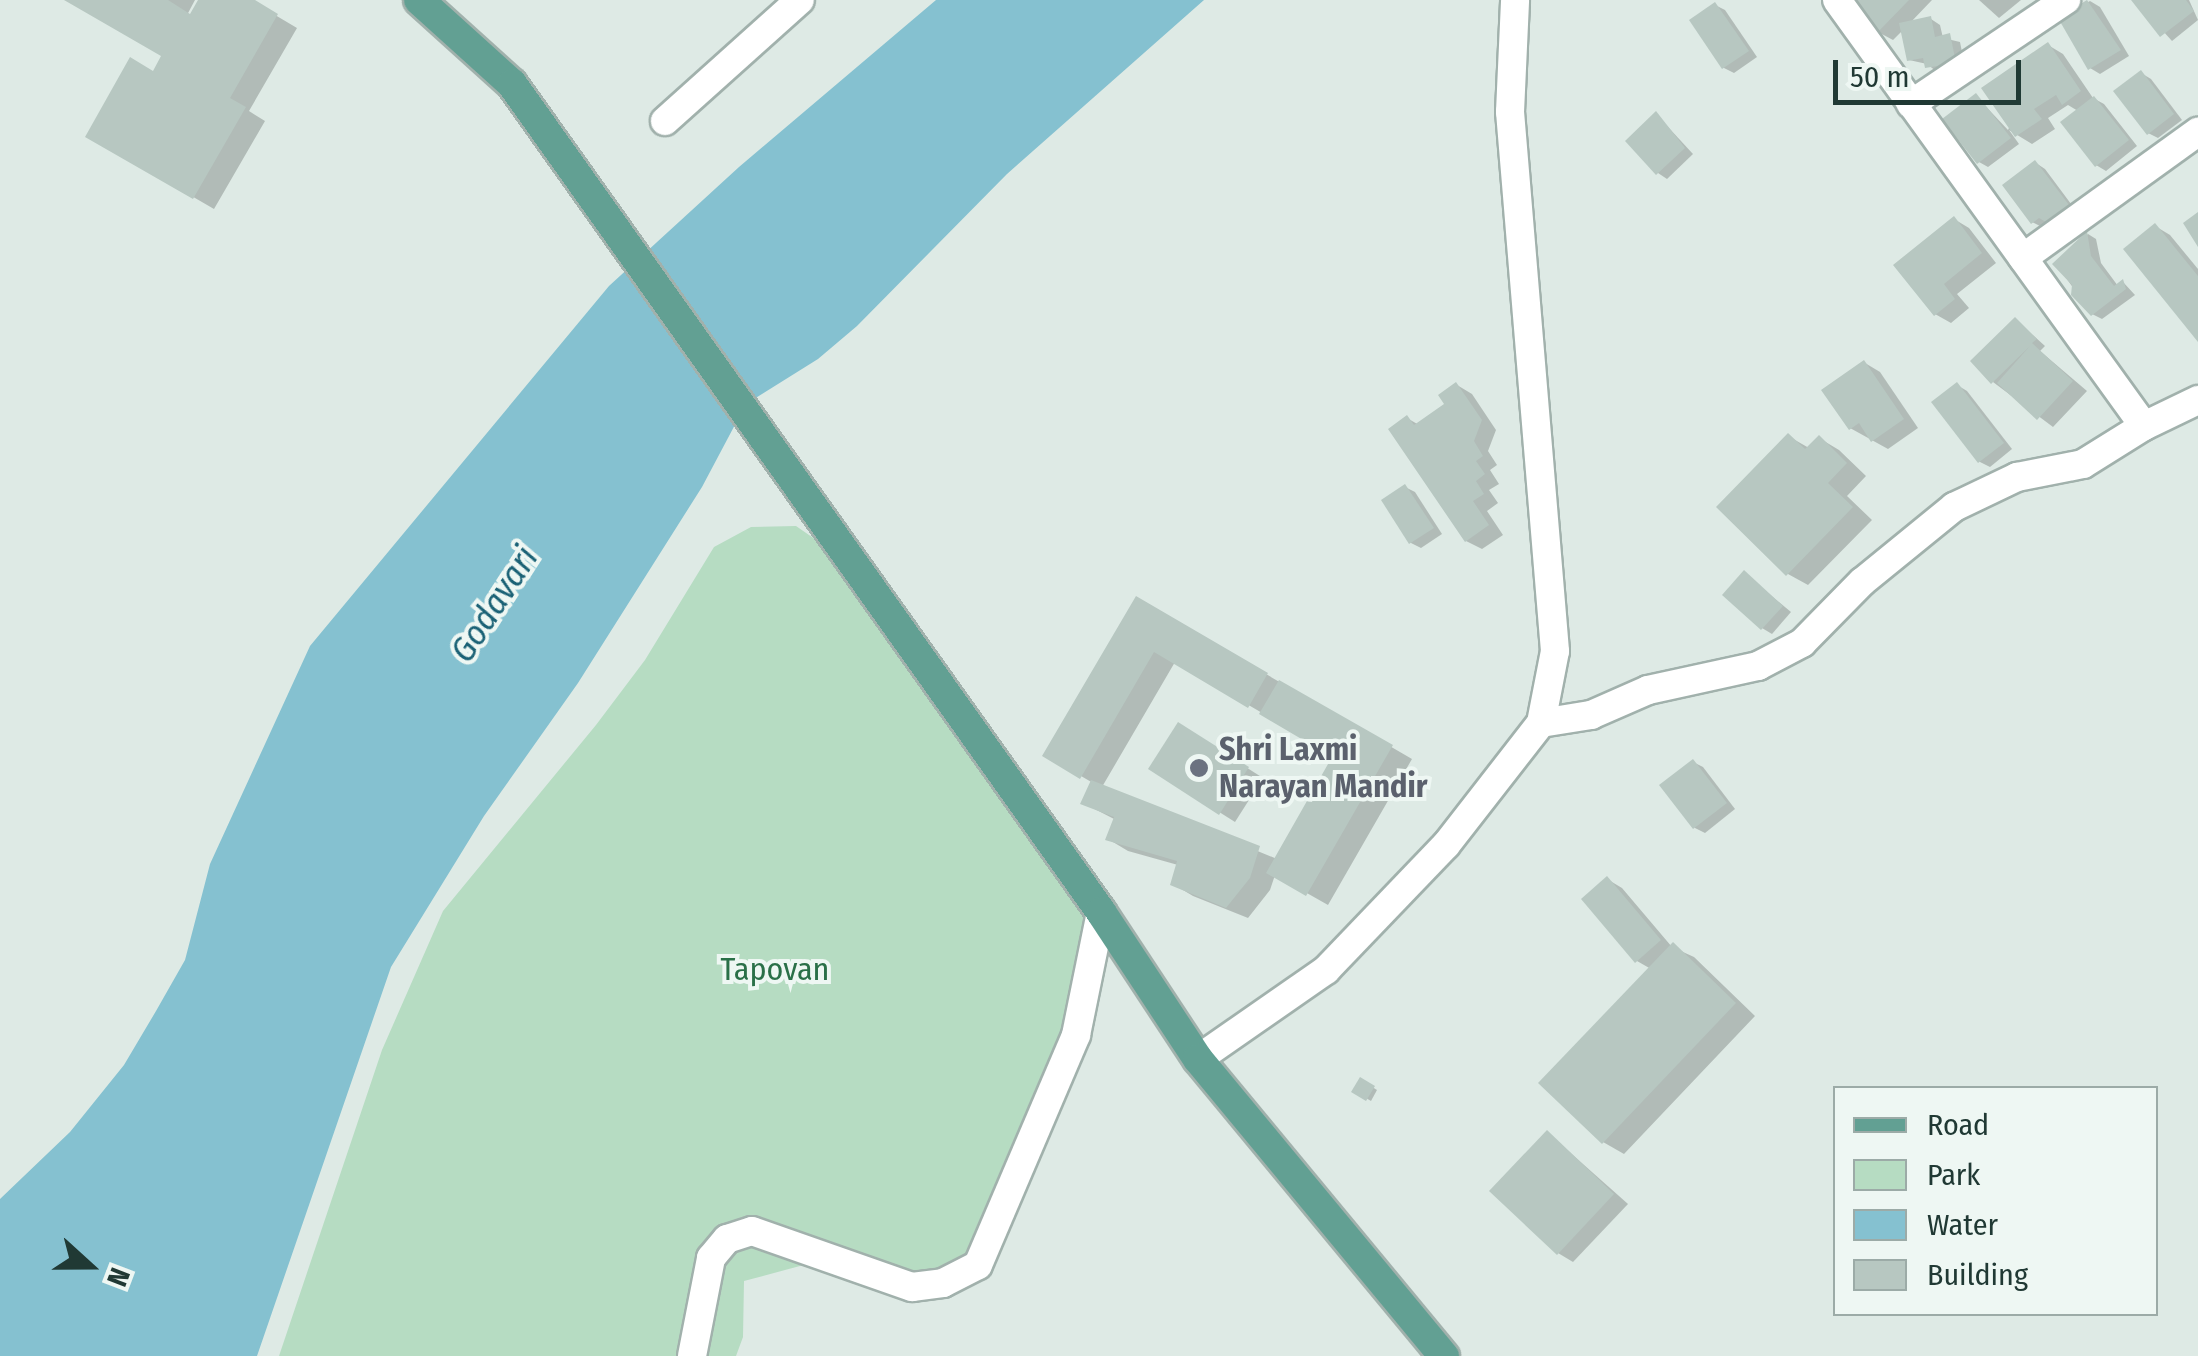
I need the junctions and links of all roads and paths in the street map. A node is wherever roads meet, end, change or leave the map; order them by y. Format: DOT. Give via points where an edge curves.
graph roads {
  1 [pos="419,0"];
  2 [pos="800,0"];
  3 [pos="1515,0"];
  4 [pos="1836,0"];
  5 [pos="2066,0"];
  6 [pos="1911,104"];
  7 [pos="665,120"];
  8 [pos="2198,132"];
  9 [pos="2023,258"];
  10 [pos="2198,400"];
  11 [pos="2144,426"];
  12 [pos="1541,723"];
  13 [pos="1101,912"];
  14 [pos="1198,1059"];
  15 [pos="692,1356"];
  16 [pos="1444,1356"];
  1 -- 13 [label="main road" via="512,84"];
  2 -- 7 [label="street"];
  3 -- 12 [label="street" via="1510,112 1555,651"];
  4 -- 6 [label="street"];
  5 -- 6 [label="street"];
  6 -- 9 [label="street"];
  8 -- 9 [label="street"];
  9 -- 11 [label="street"];
  10 -- 11 [label="street"];
  11 -- 12 [label="street" via="2082,464 2017,477 1954,507 1862,582 1802,643 1758,666"];
  12 -- 14 [label="street" via="1446,844 1326,970"];
  13 -- 14 [label="main road"];
  13 -- 15 [label="street" via="1076,1035 978,1265 944,1284 912,1287 752,1231 727,1239 711,1258"];
  14 -- 16 [label="main road"];
}
